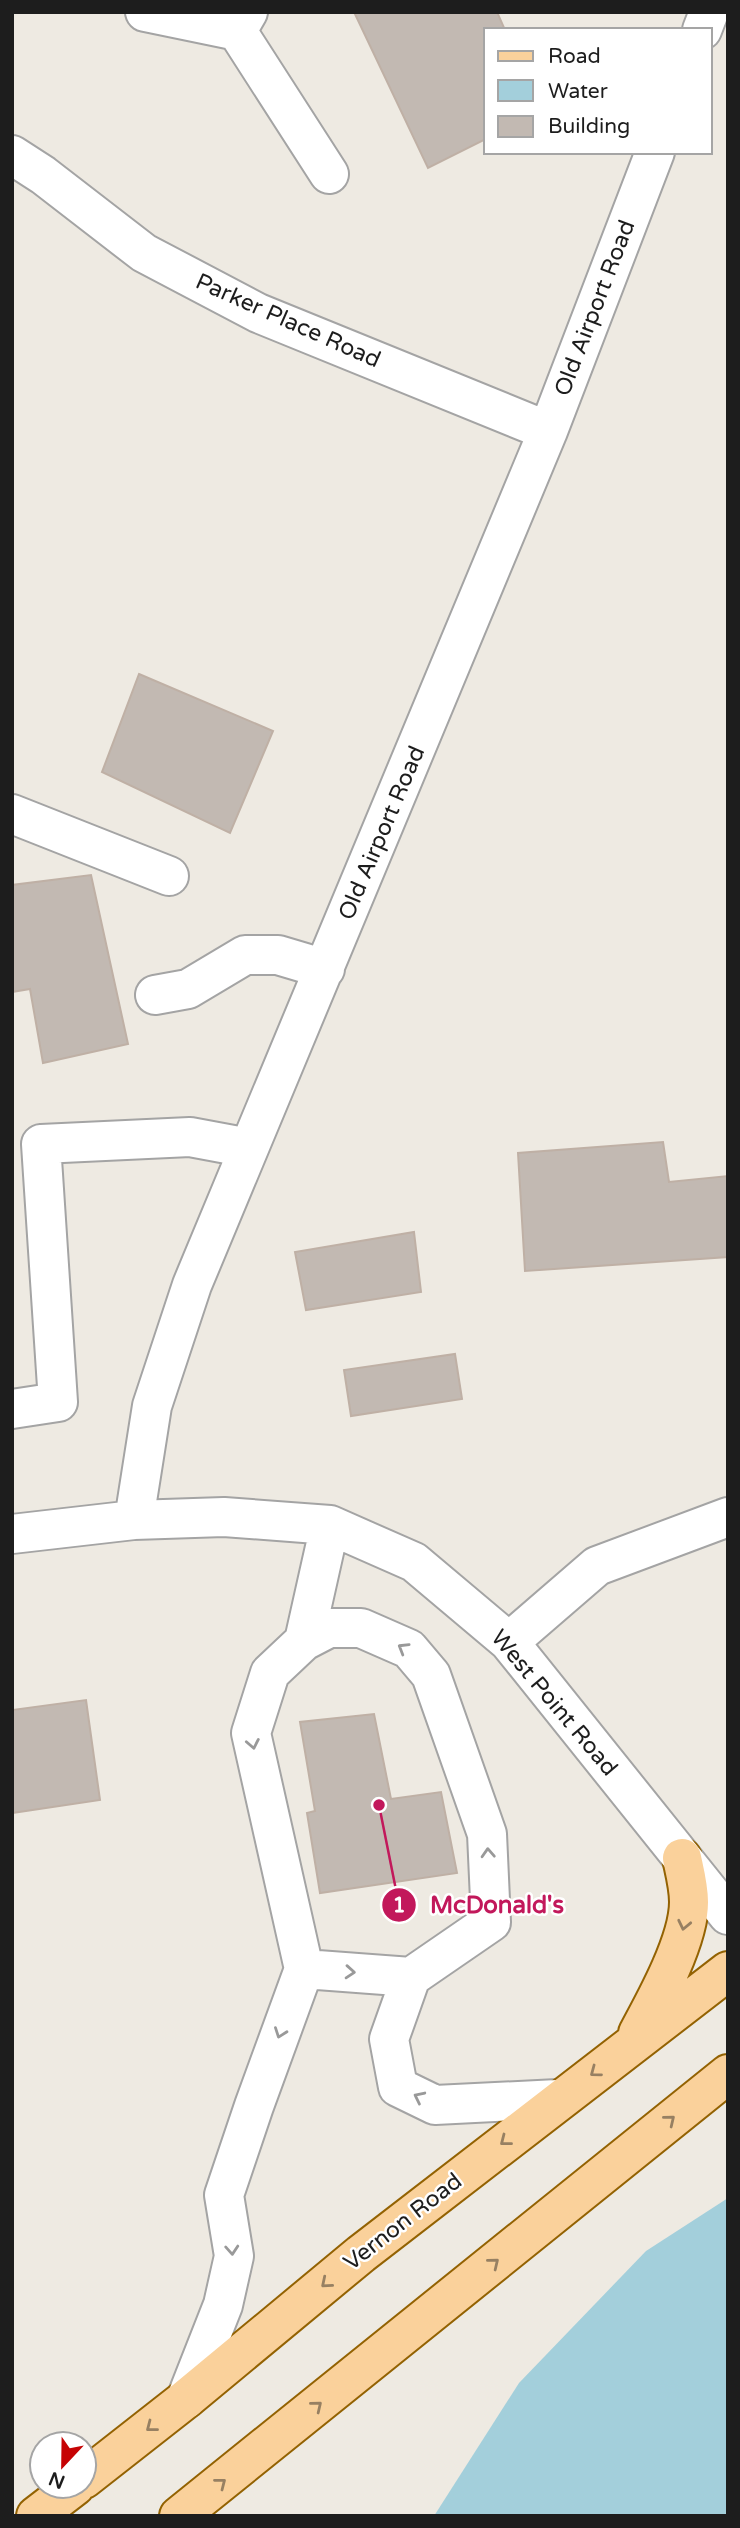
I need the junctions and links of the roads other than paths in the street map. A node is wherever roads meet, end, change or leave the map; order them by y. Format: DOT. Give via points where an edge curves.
graph roads {
  1 [pos="145,12"];
  2 [pos="243,21"];
  3 [pos="654,154"];
  4 [pos="12,155"];
  5 [pos="329,174"];
  6 [pos="548,430"];
  7 [pos="12,814"];
  8 [pos="169,876"];
  9 [pos="325,969"];
  10 [pos="155,995"];
  11 [pos="249,1148"];
  12 [pos="12,1409"];
  13 [pos="728,1517"];
  14 [pos="134,1520"];
  15 [pos="330,1525"];
  16 [pos="12,1534"];
  17 [pos="304,1641"];
  18 [pos="509,1642"];
  19 [pos="682,1858"];
  20 [pos="728,1914"];
  21 [pos="304,1969"];
  22 [pos="728,1971"];
  23 [pos="411,1977"];
  24 [pos="632,2045"];
  25 [pos="728,2074"];
  26 [pos="558,2099"];
  27 [pos="186,2399"];
  28 [pos="98,2468"];
  29 [pos="57,2500"];
  30 [pos="36,2516"];
  31 [pos="179,2516"];
  1 -- 2 [label="street"];
  2 -- 5 [label="street"];
  3 -- 6 [label="street, Old Airport Road"];
  4 -- 6 [label="street, Parker Place Road" via="144,253 258,313"];
  6 -- 9 [label="street, Old Airport Road"];
  7 -- 8 [label="street"];
  9 -- 10 [label="street" via="278,955 245,955 188,989"];
  9 -- 11 [label="street, Old Airport Road"];
  11 -- 12 [label="street" via="190,1137 41,1144 58,1402"];
  11 -- 14 [label="street, Old Airport Road" via="192,1285 152,1406"];
  13 -- 18 [label="street" via="597,1566"];
  14 -- 15 [label="street, West Point Road" via="224,1517"];
  14 -- 16 [label="street, West Point Road"];
  15 -- 17 [label="street"];
  15 -- 18 [label="street, West Point Road" via="414,1562"];
  17 -- 21 [label="street, one-way" via="270,1672 251,1733"];
  23 -- 17 [label="street, one-way" via="491,1922 487,1834 431,1675 409,1649 361,1628 329,1628"];
  18 -- 19 [label="street, West Point Road"];
  19 -- 20 [label="street, West Point Road"];
  19 -- 24 [label="main road, one-way" via="689,1903 681,1943"];
  21 -- 23 [label="street, one-way"];
  21 -- 27 [label="street, one-way" via="224,2195 234,2256 223,2305"];
  22 -- 24 [label="main road, Vernon Road"];
  26 -- 23 [label="street, one-way" via="435,2105 398,2087 389,2039"];
  24 -- 26 [label="main road, Vernon Road, one-way"];
  31 -- 25 [label="main road, one-way"];
  26 -- 27 [label="main road, Vernon Road, one-way"];
  27 -- 28 [label="main road, Vernon Road, one-way"];
  29 -- 30 [label="main road"];
}
